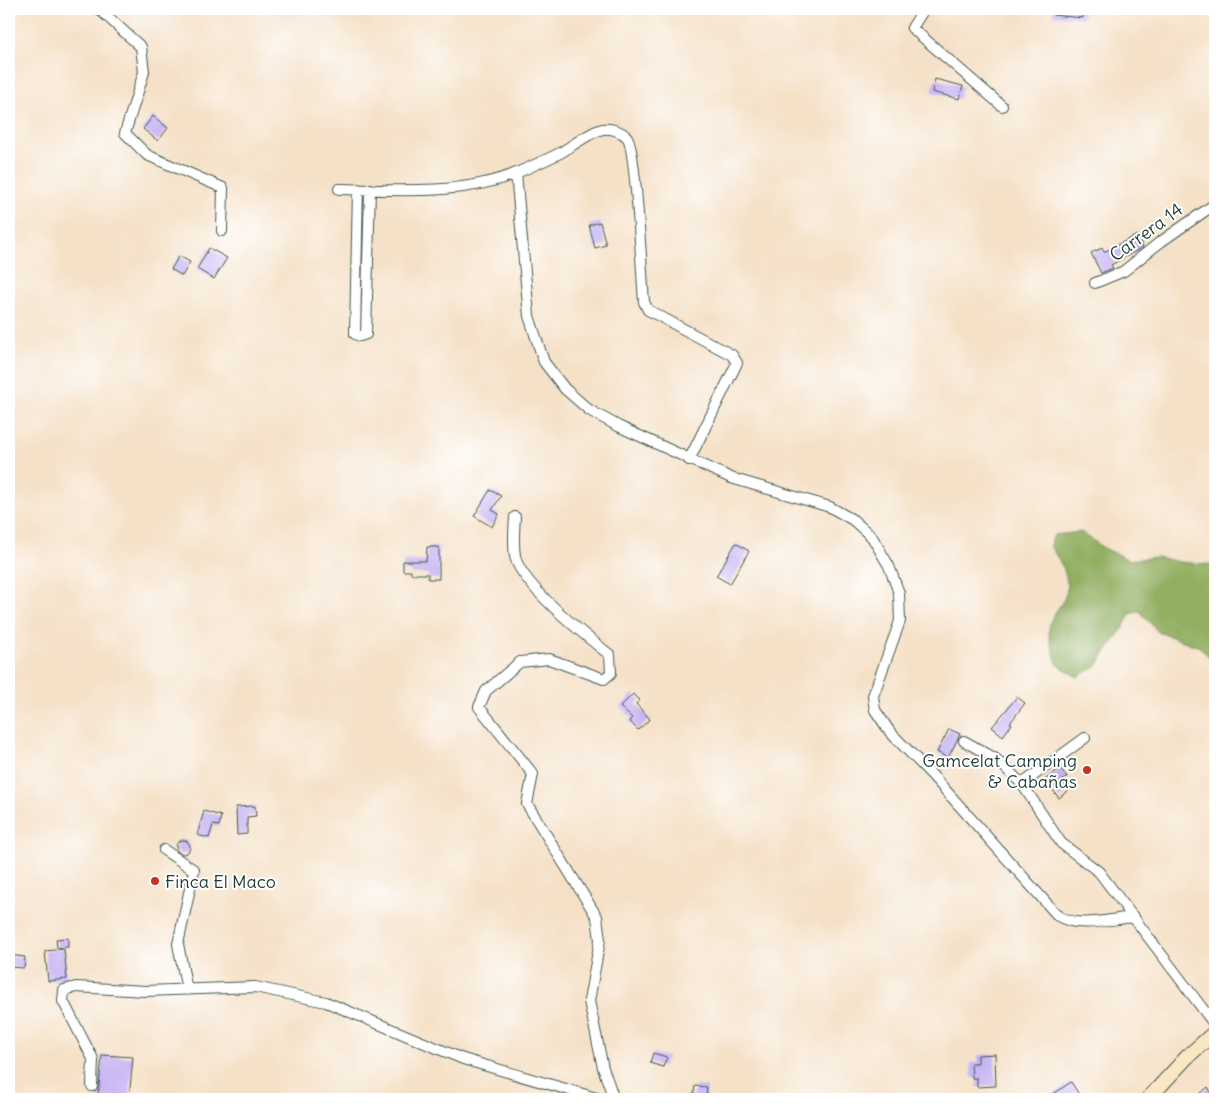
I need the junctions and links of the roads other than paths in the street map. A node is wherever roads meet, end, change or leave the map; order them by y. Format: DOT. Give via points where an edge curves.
graph roads {
  1 [pos="99,9"];
  2 [pos="924,9"];
  3 [pos="1002,106"];
  4 [pos="516,173"];
  5 [pos="339,189"];
  6 [pos="358,189"];
  7 [pos="370,189"];
  8 [pos="1215,204"];
  9 [pos="222,231"];
  10 [pos="1095,283"];
  11 [pos="689,460"];
  12 [pos="515,517"];
  13 [pos="1085,738"];
  14 [pos="964,741"];
  15 [pos="1022,784"];
  16 [pos="164,850"];
  17 [pos="1134,917"];
  18 [pos="187,990"];
  19 [pos="1215,1025"];
  20 [pos="1215,1032"];
  21 [pos="92,1086"];
  22 [pos="600,1099"];
  23 [pos="614,1099"];
  24 [pos="1148,1099"];
  1 -- 9 [label="street" via="141,47 144,72 126,133 147,155 222,188"];
  2 -- 3 [label="street" via="912,28"];
  4 -- 7 [label="street" via="481,184 444,190"];
  4 -- 11 [label="street" via="529,316 544,362 564,389 589,410"];
  4 -- 11 [label="street" via="601,129 614,130 628,138 632,149 644,302 648,310 732,355 737,363"];
  5 -- 6 [label="street"];
  6 -- 7 [label="street"];
  6 -- 7 [label="street" via="355,334 360,336 366,334"];
  8 -- 10 [label="street, Carrera 14" via="1159,242 1124,271"];
  11 -- 17 [label="street" via="731,478 830,507 853,520 872,537 889,566 899,593 900,620 873,696 876,710 890,732 1058,916 1067,922 1077,923"];
  12 -- 23 [label="street" via="515,558 524,574 553,606 610,655 612,665 611,673 604,679 548,660 520,662 486,691 479,707 533,774 527,804 597,917 600,940 589,1001 603,1068"];
  13 -- 15 [label="street"];
  14 -- 15 [label="street" via="996,759"];
  15 -- 17 [label="street" via="1061,843 1099,872"];
  16 -- 18 [label="street" via="194,870 178,944"];
  17 -- 19 [label="street"];
  18 -- 21 [label="street" via="76,987 64,990 63,1001 93,1059"];
  18 -- 22 [label="street" via="255,987 326,1002 463,1059"];
  20 -- 24 [label="main road"];
}
